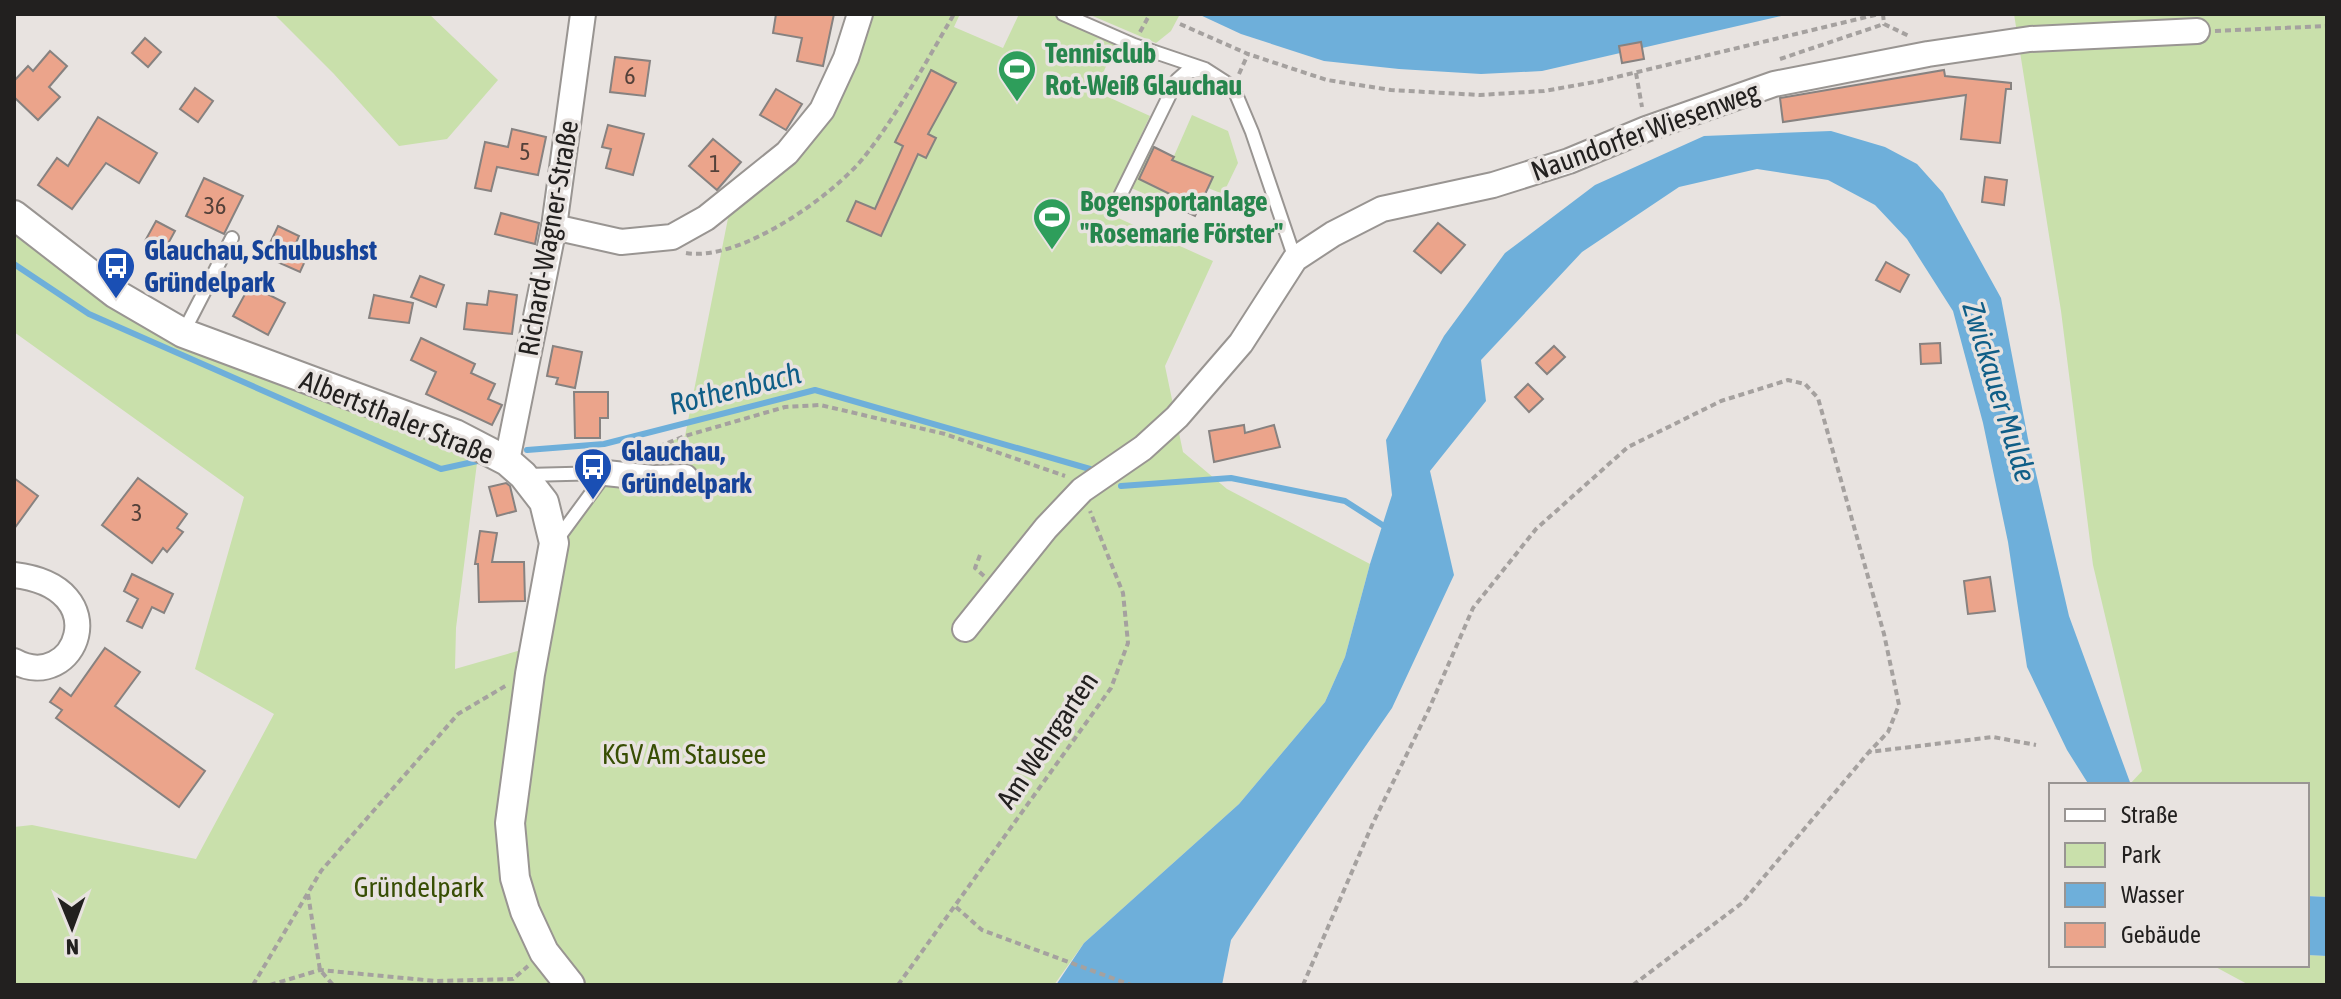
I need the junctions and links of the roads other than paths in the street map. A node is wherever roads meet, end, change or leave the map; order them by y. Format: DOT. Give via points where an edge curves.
graph roads {
  1 [pos="583,14"];
  2 [pos="860,14"];
  3 [pos="1063,14"];
  4 [pos="2197,31"];
  5 [pos="1205,69"];
  6 [pos="1120,196"];
  7 [pos="14,215"];
  8 [pos="554,227"];
  9 [pos="232,238"];
  10 [pos="1295,259"];
  11 [pos="183,333"];
  12 [pos="515,468"];
  13 [pos="606,473"];
  14 [pos="685,477"];
  15 [pos="554,543"];
  16 [pos="14,575"];
  17 [pos="965,629"];
  18 [pos="14,661"];
  19 [pos="570,985"];
  1 -- 8 [label="street, Richard-Wagner-Straße"];
  2 -- 8 [label="street" via="822,110 787,153 706,218 672,237 621,242"];
  3 -- 5 [label="lane"];
  4 -- 10 [label="street, Naundorfer Wiesenweg" via="2030,39 1774,84 1569,161 1493,185 1382,209"];
  5 -- 6 [label="lane" via="1186,72 1177,80"];
  5 -- 10 [label="lane" via="1233,87"];
  7 -- 11 [label="street, Albertsthaler Straße" via="116,294"];
  8 -- 12 [label="street, Richard-Wagner-Straße"];
  9 -- 11 [label="lane"];
  10 -- 17 [label="street, Naundorfer Wiesenweg" via="1241,343 1177,417 1082,490"];
  11 -- 12 [label="street, Albertsthaler Straße" via="455,434"];
  12 -- 13 [label="lane"];
  12 -- 15 [label="street, Albertsthaler Straße" via="544,502"];
  13 -- 14 [label="street"];
  13 -- 15 [label="lane"];
  15 -- 19 [label="street, Albertsthaler Straße" via="510,823 515,878 525,911 544,952"];
  16 -- 18 [label="street" via="63,595 73,603 79,625 75,645 59,660 39,668"];
}
